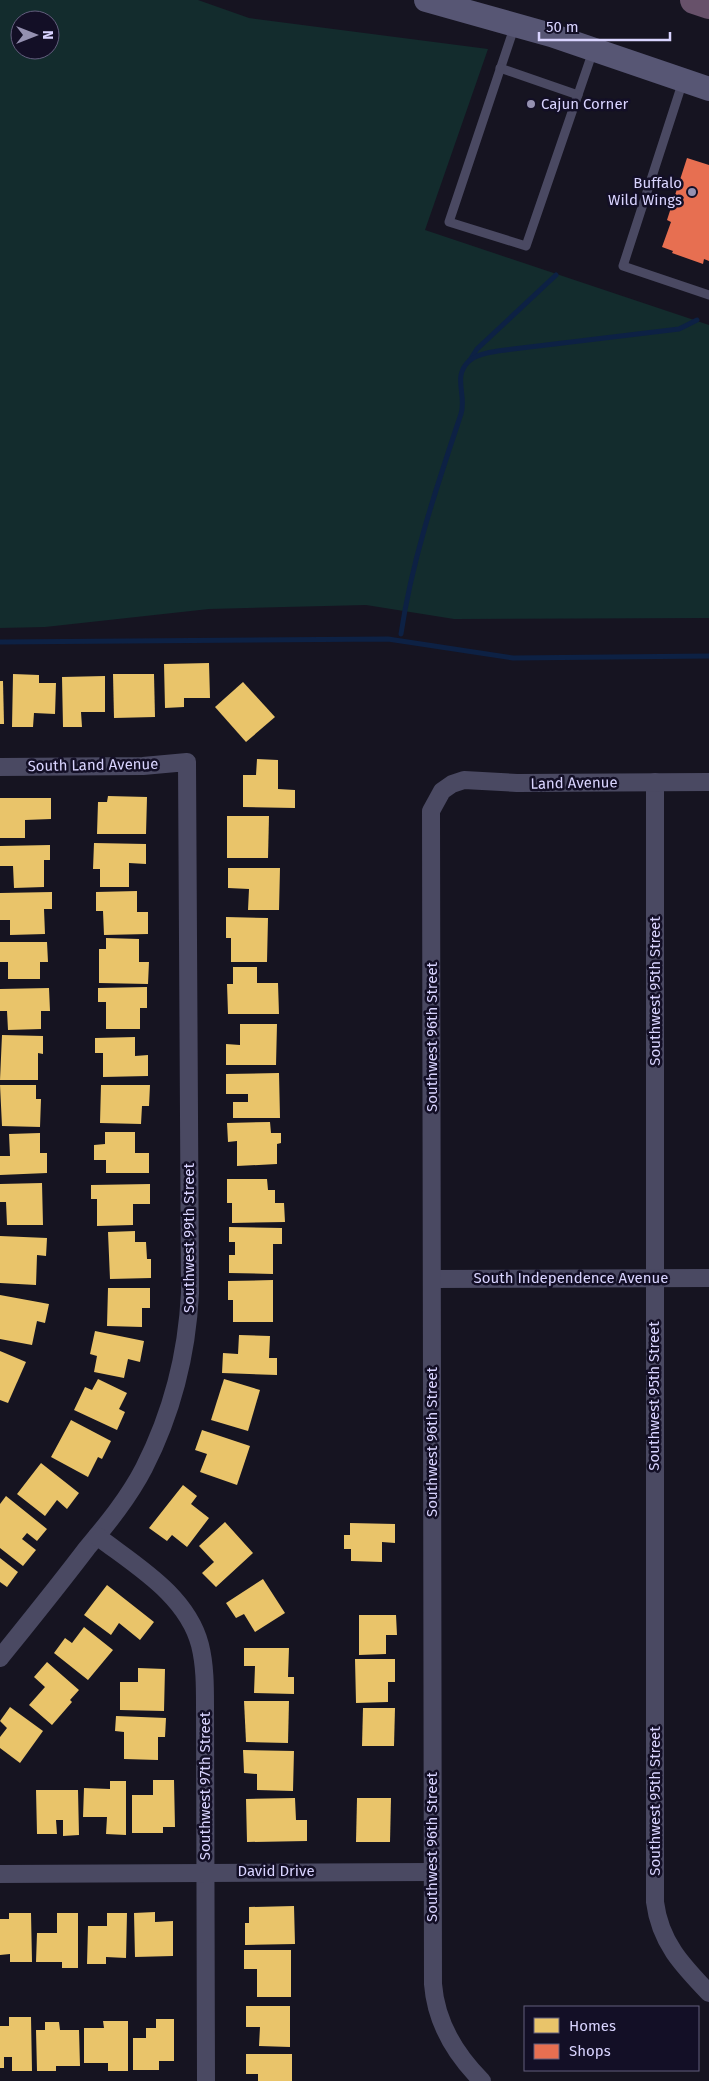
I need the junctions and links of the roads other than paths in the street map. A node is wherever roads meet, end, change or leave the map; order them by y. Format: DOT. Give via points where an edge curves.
graph roads {
  1 [pos="426,0"];
  2 [pos="694,0"];
  3 [pos="709,5"];
  4 [pos="515,24"];
  5 [pos="593,50"];
  6 [pos="500,68"];
  7 [pos="683,81"];
  8 [pos="709,89"];
  9 [pos="578,95"];
  10 [pos="709,295"];
  11 [pos="187,762"];
  12 [pos="0,767"];
  13 [pos="655,782"];
  14 [pos="709,782"];
  15 [pos="442,791"];
  16 [pos="654,1278"];
  17 [pos="709,1278"];
  18 [pos="432,1279"];
  19 [pos="97,1536"];
  20 [pos="0,1658"];
  21 [pos="206,1871"];
  22 [pos="431,1872"];
  23 [pos="0,1874"];
  24 [pos="709,1993"];
  25 [pos="206,2081"];
  26 [pos="482,2081"];
  1 -- 4 [label="main road"];
  2 -- 3 [label="highway"];
  4 -- 5 [label="main road"];
  4 -- 6 [label="lane"];
  5 -- 7 [label="main road"];
  5 -- 9 [label="lane"];
  6 -- 9 [label="lane"];
  6 -- 9 [label="lane" via="449,222 526,246"];
  7 -- 8 [label="main road"];
  7 -- 10 [label="lane" via="623,266"];
  11 -- 12 [label="street, South Land Avenue" via="143,766"];
  11 -- 19 [label="street, Southwest 99th Street" via="189,1320 176,1386 159,1434 131,1489"];
  13 -- 14 [label="street, Land Avenue"];
  13 -- 15 [label="street, Land Avenue" via="464,780"];
  13 -- 16 [label="street, Southwest 95th Street"];
  15 -- 18 [label="street, Southwest 96th Street" via="434,803 430,821"];
  16 -- 17 [label="street, South Independence Avenue"];
  16 -- 18 [label="street, South Independence Avenue"];
  16 -- 24 [label="street, Southwest 95th Street" via="655,1902 661,1932 671,1951"];
  18 -- 22 [label="street, Southwest 96th Street"];
  19 -- 20 [label="street, Southwest 99th Street"];
  19 -- 21 [label="street, Southwest 97th Street" via="162,1586 182,1607 200,1645 204,1669"];
  21 -- 22 [label="street, David Drive"];
  21 -- 23 [label="street, David Drive"];
  21 -- 25 [label="street, Southwest 97th Street"];
  22 -- 26 [label="street, Southwest 96th Street" via="436,2008 452,2045"];
}
